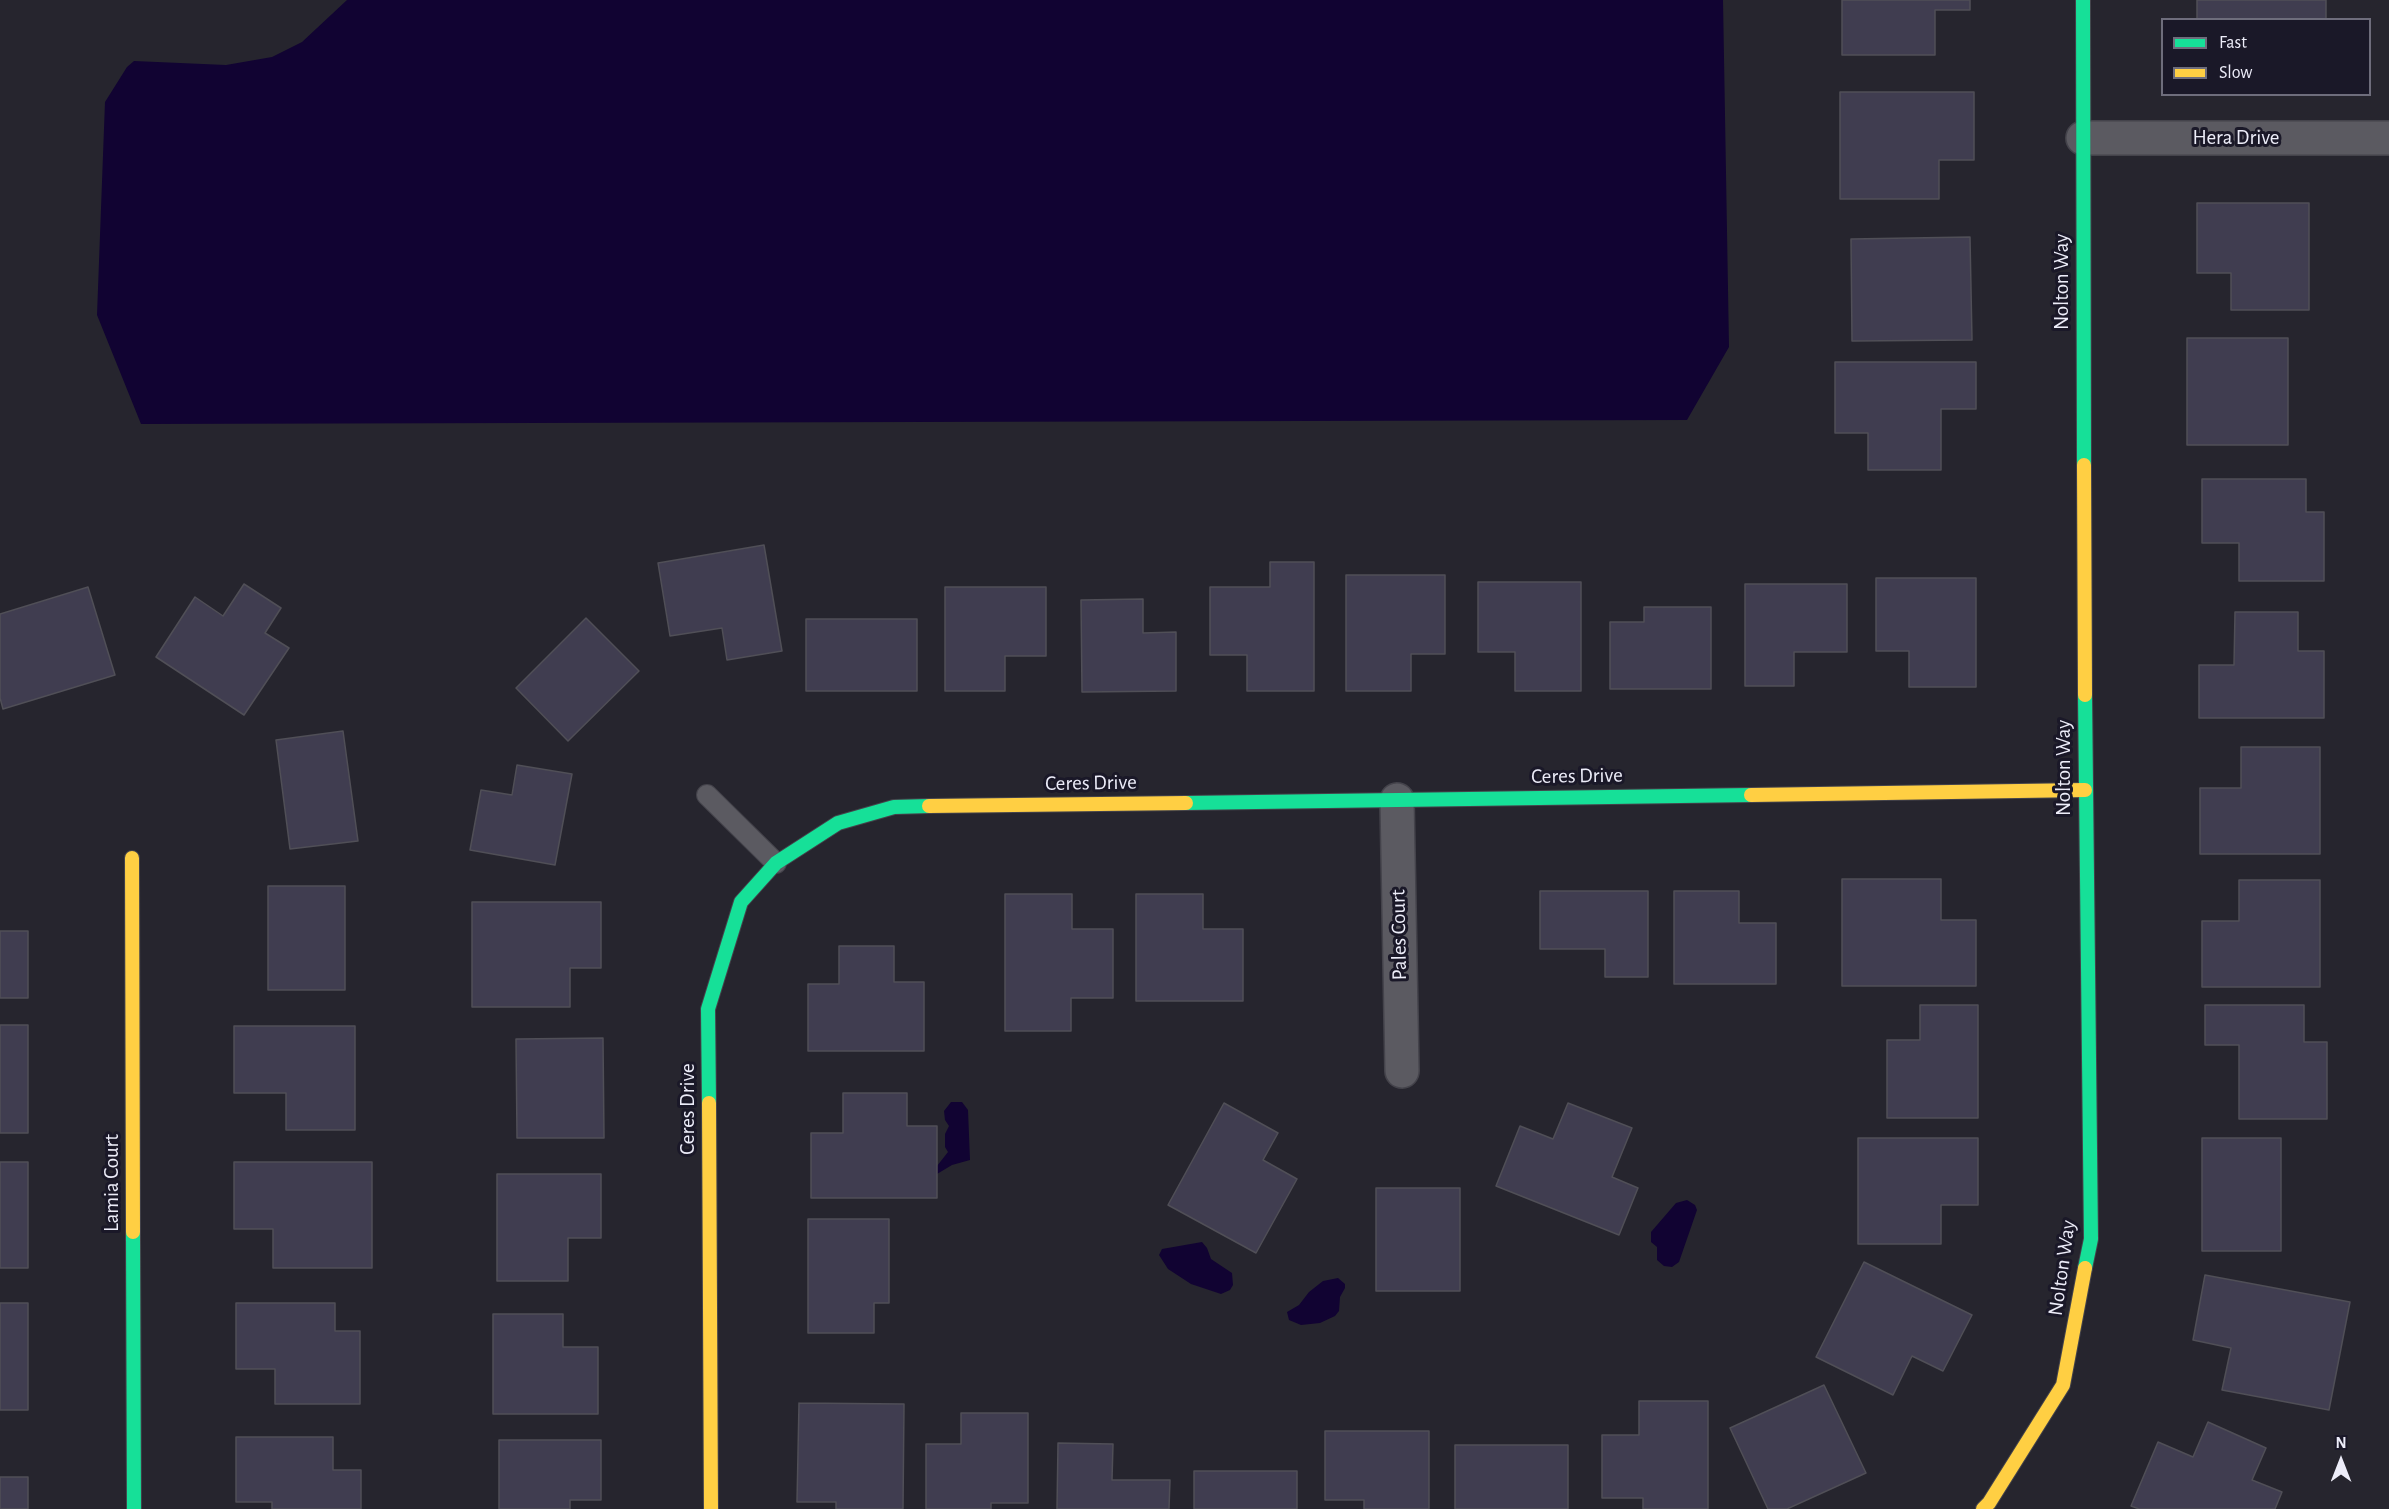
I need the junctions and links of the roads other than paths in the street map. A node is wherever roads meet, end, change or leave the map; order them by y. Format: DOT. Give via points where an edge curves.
graph roads {
  1 [pos="2083,0"];
  2 [pos="2083,138"];
  3 [pos="2389,138"];
  4 [pos="2085,790"];
  5 [pos="707,795"];
  6 [pos="1397,800"];
  7 [pos="132,858"];
  8 [pos="776,863"];
  9 [pos="1402,1071"];
  10 [pos="134,1509"];
  11 [pos="711,1509"];
  12 [pos="1983,1509"];
  1 -- 2 [label="street, Nolton Way"];
  2 -- 3 [label="street, Hera Drive"];
  2 -- 4 [label="street, Nolton Way"];
  4 -- 6 [label="street, Ceres Drive"];
  4 -- 12 [label="street, Nolton Way" via="2091,1239 2063,1385"];
  5 -- 8 [label="lane"];
  6 -- 8 [label="street, Ceres Drive" via="894,807 837,823"];
  6 -- 9 [label="street, Pales Court"];
  7 -- 10 [label="street, Lamia Court"];
  8 -- 11 [label="street, Ceres Drive" via="741,902 708,1009"];
}
